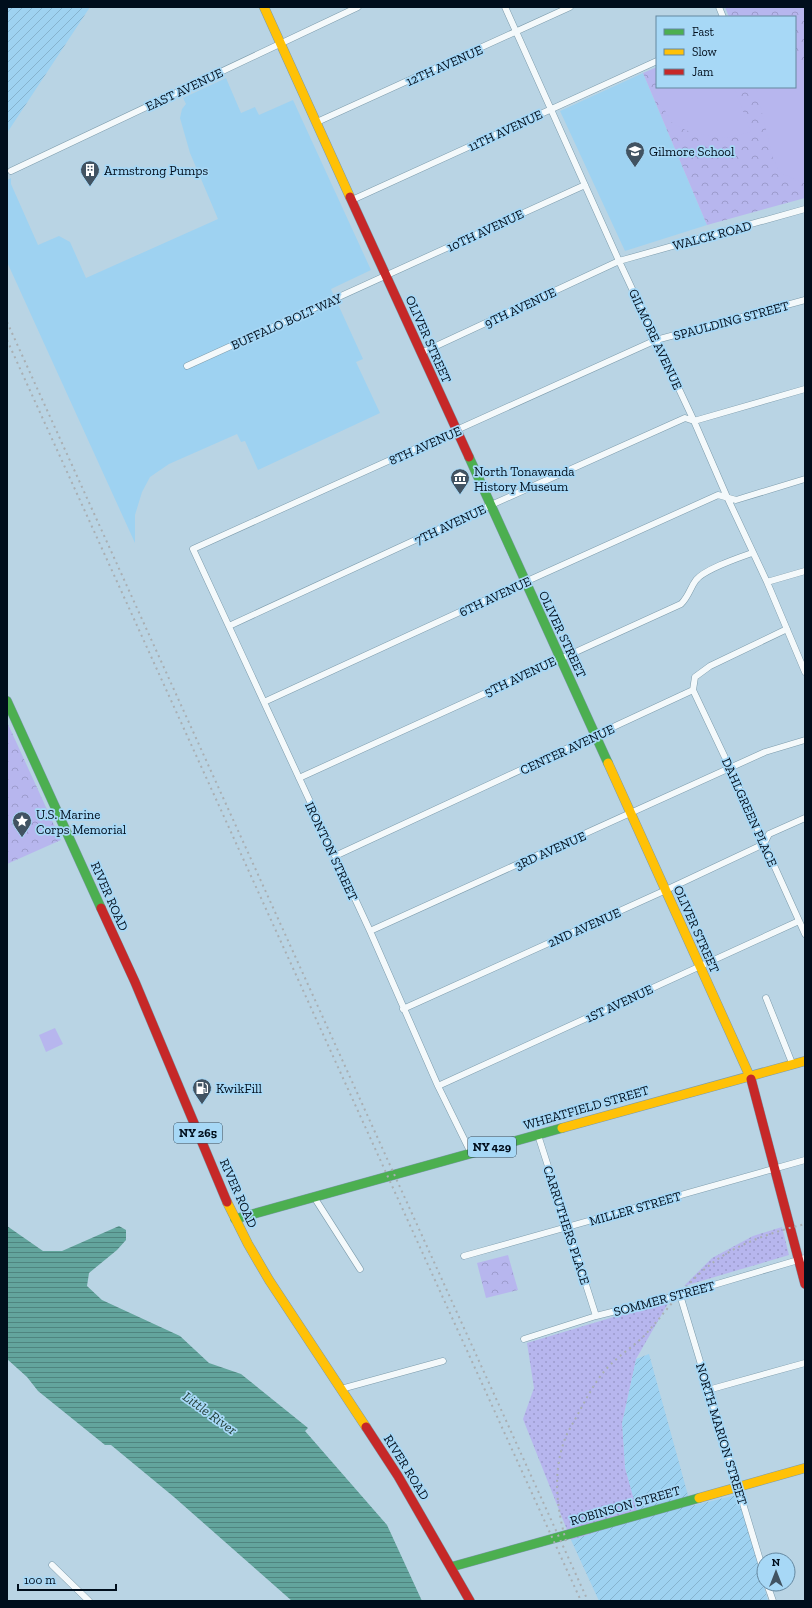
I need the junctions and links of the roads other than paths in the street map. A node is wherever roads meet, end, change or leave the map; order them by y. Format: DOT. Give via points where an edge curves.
graph roads {
  1 [pos="264,7"];
  2 [pos="358,7"];
  3 [pos="505,7"];
  4 [pos="570,7"];
  5 [pos="517,32"];
  6 [pos="281,43"];
  7 [pos="656,61"];
  8 [pos="551,108"];
  9 [pos="317,122"];
  10 [pos="11,171"];
  11 [pos="585,185"];
  12 [pos="352,200"];
  13 [pos="805,209"];
  14 [pos="619,261"];
  15 [pos="386,276"];
  16 [pos="805,300"];
  17 [pos="656,340"];
  18 [pos="421,353"];
  19 [pos="187,366"];
  20 [pos="805,389"];
  21 [pos="694,421"];
  22 [pos="456,431"];
  23 [pos="805,479"];
  24 [pos="726,497"];
  25 [pos="491,505"];
  26 [pos="193,549"];
  27 [pos="752,553"];
  28 [pos="805,571"];
  29 [pos="525,582"];
  30 [pos="767,582"];
  31 [pos="229,626"];
  32 [pos="787,630"];
  33 [pos="560,658"];
  34 [pos="805,672"];
  35 [pos="693,690"];
  36 [pos="7,701"];
  37 [pos="264,702"];
  38 [pos="596,736"];
  39 [pos="805,740"];
  40 [pos="730,768"];
  41 [pos="299,778"];
  42 [pos="630,814"];
  43 [pos="805,818"];
  44 [pos="764,844"];
  45 [pos="335,856"];
  46 [pos="666,890"];
  47 [pos="799,921"];
  48 [pos="370,931"];
  49 [pos="805,934"];
  50 [pos="700,966"];
  51 [pos="766,998"];
  52 [pos="403,1009"];
  53 [pos="805,1060"];
  54 [pos="792,1063"];
  55 [pos="750,1076"];
  56 [pos="438,1086"];
  57 [pos="538,1135"];
  58 [pos="471,1153"];
  59 [pos="805,1160"];
  60 [pos="774,1168"];
  61 [pos="314,1197"];
  62 [pos="235,1219"];
  63 [pos="568,1228"];
  64 [pos="464,1256"];
  65 [pos="802,1258"];
  66 [pos="360,1269"];
  67 [pos="805,1284"];
  68 [pos="680,1295"];
  69 [pos="596,1316"];
  70 [pos="524,1339"];
  71 [pos="443,1361"];
  72 [pos="805,1363"];
  73 [pos="341,1388"];
  74 [pos="708,1390"];
  75 [pos="805,1468"];
  76 [pos="738,1487"];
  77 [pos="758,1552"];
  78 [pos="52,1565"];
  79 [pos="451,1567"];
  80 [pos="88,1601"];
  81 [pos="470,1601"];
  1 -- 6 [label="main road, OLIVER STREET"];
  2 -- 6 [label="street, EAST AVENUE"];
  3 -- 5 [label="street, GILMORE AVENUE"];
  4 -- 5 [label="street, 12TH AVENUE"];
  5 -- 8 [label="street, GILMORE AVENUE"];
  5 -- 9 [label="street, 12TH AVENUE"];
  6 -- 9 [label="main road, OLIVER STREET"];
  6 -- 10 [label="street, EAST AVENUE"];
  7 -- 8 [label="street, 11TH AVENUE"];
  8 -- 11 [label="street, GILMORE AVENUE"];
  8 -- 12 [label="street, 11TH AVENUE"];
  9 -- 12 [label="main road, OLIVER STREET"];
  11 -- 14 [label="street, GILMORE AVENUE"];
  11 -- 15 [label="street, 10TH AVENUE"];
  12 -- 15 [label="main road, OLIVER STREET"];
  13 -- 14 [label="street, WALCK ROAD"];
  14 -- 17 [label="street, GILMORE AVENUE"];
  14 -- 18 [label="street, 9TH AVENUE"];
  15 -- 18 [label="main road, OLIVER STREET"];
  15 -- 19 [label="street, BUFFALO BOLT WAY"];
  16 -- 17 [label="street, SPAULDING STREET"];
  17 -- 21 [label="street, GILMORE AVENUE"];
  17 -- 22 [label="street, 8TH AVENUE"];
  18 -- 22 [label="main road, OLIVER STREET"];
  20 -- 21 [label="street, 7TH AVENUE"];
  21 -- 24 [label="street, GILMORE AVENUE"];
  21 -- 25 [label="street, 7TH AVENUE" via="685,418"];
  22 -- 25 [label="main road, OLIVER STREET"];
  22 -- 26 [label="street, 8TH AVENUE"];
  23 -- 24 [label="street, 6TH AVENUE" via="736,500"];
  24 -- 27 [label="street, GILMORE AVENUE"];
  24 -- 29 [label="street, 6TH AVENUE" via="718,495"];
  25 -- 29 [label="main road, OLIVER STREET"];
  25 -- 31 [label="street, 7TH AVENUE"];
  26 -- 31 [label="street, IRONTON STREET"];
  27 -- 30 [label="street, GILMORE AVENUE"];
  27 -- 33 [label="street, 5TH AVENUE" via="704,572 681,604"];
  28 -- 30 [label="street"];
  29 -- 33 [label="main road, OLIVER STREET"];
  29 -- 37 [label="street, 6TH AVENUE"];
  30 -- 32 [label="street, GILMORE AVENUE"];
  31 -- 37 [label="street, IRONTON STREET"];
  32 -- 34 [label="street, GILMORE AVENUE"];
  32 -- 35 [label="street" via="710,666 695,677"];
  33 -- 38 [label="main road, OLIVER STREET"];
  33 -- 41 [label="street, 5TH AVENUE"];
  35 -- 38 [label="street, CENTER AVENUE"];
  35 -- 40 [label="street, DAHLGREEN PLACE"];
  36 -- 62 [label="main road, RIVER ROAD / NY 265" via="135,982"];
  37 -- 41 [label="street, IRONTON STREET"];
  38 -- 42 [label="main road, OLIVER STREET"];
  38 -- 45 [label="street, CENTER AVENUE"];
  39 -- 40 [label="street, 3RD AVENUE" via="765,752"];
  40 -- 42 [label="street, 3RD AVENUE"];
  40 -- 44 [label="street, DAHLGREEN PLACE"];
  41 -- 45 [label="street, IRONTON STREET"];
  42 -- 46 [label="main road, OLIVER STREET"];
  42 -- 48 [label="street, 3RD AVENUE"];
  43 -- 44 [label="street" via="769,834"];
  44 -- 46 [label="street, 2ND AVENUE"];
  44 -- 47 [label="street, DAHLGREEN PLACE"];
  45 -- 48 [label="street, IRONTON STREET"];
  46 -- 50 [label="main road, OLIVER STREET"];
  46 -- 52 [label="street, 2ND AVENUE"];
  47 -- 49 [label="street, DAHLGREEN PLACE"];
  47 -- 50 [label="street, 1ST AVENUE"];
  48 -- 52 [label="street, IRONTON STREET"];
  50 -- 55 [label="main road, OLIVER STREET"];
  50 -- 56 [label="street, 1ST AVENUE"];
  51 -- 54 [label="street"];
  52 -- 56 [label="street, IRONTON STREET"];
  53 -- 54 [label="main road, WHEATFIELD STREET"];
  54 -- 55 [label="main road, WHEATFIELD STREET"];
  55 -- 57 [label="main road, WHEATFIELD STREET / NY 429"];
  55 -- 60 [label="main road, OLIVER STREET"];
  56 -- 58 [label="street, IRONTON STREET"];
  57 -- 58 [label="main road, WHEATFIELD STREET / NY 429"];
  57 -- 63 [label="street, CARRUTHERS PLACE"];
  58 -- 61 [label="main road, WHEATFIELD STREET / NY 429"];
  59 -- 60 [label="street, MILLER STREET"];
  60 -- 63 [label="street, MILLER STREET"];
  60 -- 65 [label="main road, OLIVER STREET"];
  61 -- 62 [label="main road, WHEATFIELD STREET / NY 429"];
  61 -- 66 [label="street"];
  62 -- 73 [label="main road, RIVER ROAD / NY 265" via="269,1280"];
  63 -- 64 [label="street, MILLER STREET"];
  63 -- 69 [label="street, CARRUTHERS PLACE"];
  65 -- 67 [label="main road, OLIVER STREET"];
  65 -- 68 [label="street, SOMMER STREET"];
  68 -- 69 [label="street, SOMMER STREET"];
  68 -- 74 [label="street, NORTH MARION STREET"];
  69 -- 70 [label="street, SOMMER STREET"];
  71 -- 73 [label="street"];
  72 -- 74 [label="street"];
  73 -- 79 [label="main road, RIVER ROAD / NY 265" via="398,1476"];
  74 -- 76 [label="street, NORTH MARION STREET"];
  75 -- 76 [label="main road, ROBINSON STREET"];
  76 -- 77 [label="street, NORTH MARION STREET"];
  76 -- 79 [label="main road, ROBINSON STREET"];
  78 -- 80 [label="street"];
  79 -- 81 [label="main road, RIVER ROAD / NY 265"];
}
